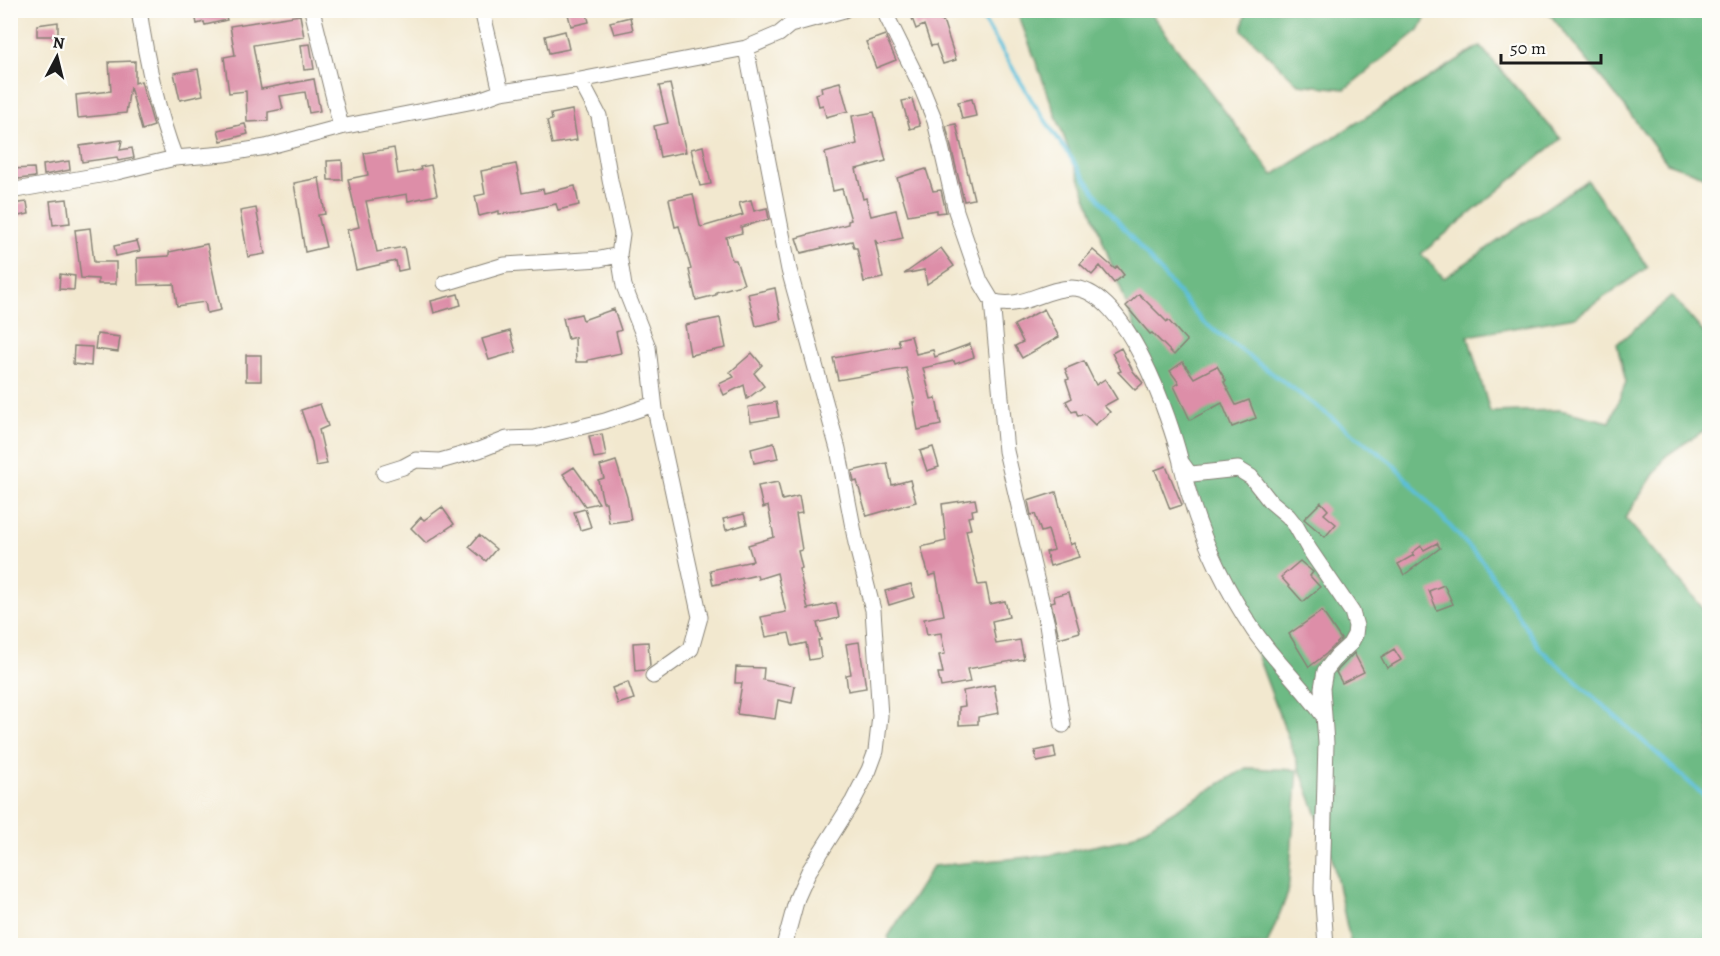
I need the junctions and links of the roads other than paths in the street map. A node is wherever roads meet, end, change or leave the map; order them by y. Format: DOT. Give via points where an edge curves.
graph roads {
  1 [pos="139,10"];
  2 [pos="312,10"];
  3 [pos="482,10"];
  4 [pos="844,10"];
  5 [pos="886,10"];
  6 [pos="746,48"];
  7 [pos="580,80"];
  8 [pos="501,92"];
  9 [pos="341,128"];
  10 [pos="175,158"];
  11 [pos="10,191"];
  12 [pos="619,255"];
  13 [pos="445,283"];
  14 [pos="992,301"];
  15 [pos="654,404"];
  16 [pos="1181,462"];
  17 [pos="384,473"];
  18 [pos="653,676"];
  19 [pos="1323,716"];
  20 [pos="1063,725"];
  21 [pos="784,945"];
  22 [pos="1326,945"];
  1 -- 10 [label="street" via="145,52"];
  2 -- 9 [label="street"];
  3 -- 8 [label="street"];
  4 -- 6 [label="street" via="790,25"];
  5 -- 14 [label="street" via="935,122 956,211 980,281"];
  6 -- 7 [label="street"];
  6 -- 21 [label="street" via="789,270 838,449 873,610 880,716 876,751 869,770 809,871"];
  7 -- 8 [label="street"];
  7 -- 12 [label="street" via="599,116 622,234"];
  8 -- 9 [label="street"];
  9 -- 10 [label="street" via="266,147"];
  10 -- 11 [label="street"];
  12 -- 13 [label="street" via="506,265"];
  12 -- 15 [label="street" via="624,286 648,347"];
  14 -- 16 [label="street" via="1011,305 1071,288 1099,298 1144,360 1160,393"];
  14 -- 20 [label="street" via="1006,452 1047,625"];
  15 -- 17 [label="street" via="535,438 507,439 440,461 416,459"];
  15 -- 18 [label="street" via="700,617 691,649"];
  16 -- 19 [label="street" via="1202,535 1227,585 1254,631"];
  16 -- 19 [label="street" via="1192,474 1238,469 1251,477 1296,526 1352,612 1355,635 1325,671"];
  19 -- 22 [label="street" via="1326,743 1322,889"];
}
